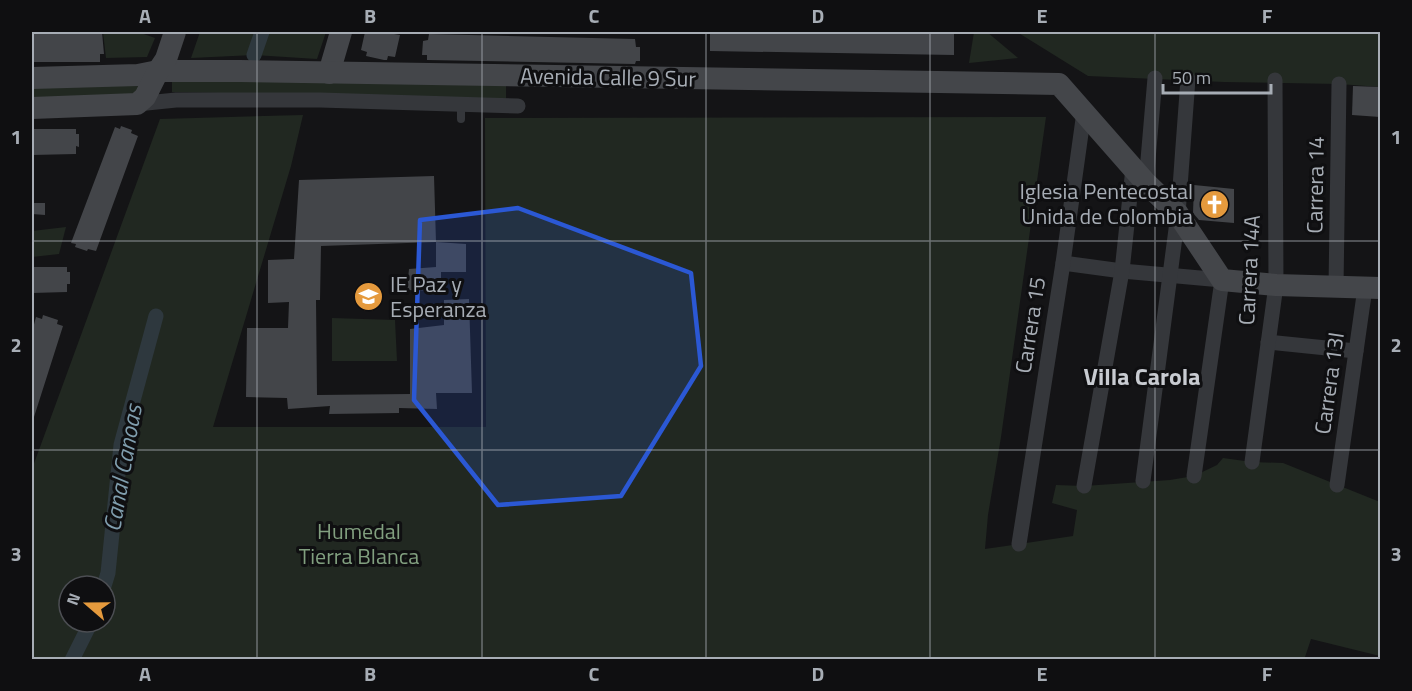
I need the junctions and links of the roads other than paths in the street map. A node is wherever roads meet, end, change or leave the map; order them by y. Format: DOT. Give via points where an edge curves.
graph roads {
  1 [pos="175,32"];
  2 [pos="341,32"];
  3 [pos="158,71"];
  4 [pos="329,73"];
  5 [pos="32,78"];
  6 [pos="1155,78"];
  7 [pos="1188,80"];
  8 [pos="1275,80"];
  9 [pos="1340,84"];
  10 [pos="137,104"];
  11 [pos="518,106"];
  12 [pos="32,108"];
  13 [pos="1084,112"];
  14 [pos="1140,176"];
  15 [pos="1178,214"];
  16 [pos="1063,263"];
  17 [pos="1122,271"];
  18 [pos="1169,276"];
  19 [pos="1222,280"];
  20 [pos="1276,285"];
  21 [pos="1336,287"];
  22 [pos="1373,288"];
  23 [pos="1268,342"];
  24 [pos="1356,351"];
  25 [pos="1252,462"];
  26 [pos="1194,476"];
  27 [pos="1143,482"];
  28 [pos="1337,485"];
  29 [pos="1084,486"];
  30 [pos="1019,544"];
  1 -- 3 [label="street"];
  2 -- 4 [label="street"];
  3 -- 4 [label="street, Avenida Calle 9 Sur"];
  3 -- 5 [label="street, Avenida Calle 9 Sur"];
  3 -- 10 [label="street" via="145,98"];
  4 -- 13 [label="street, Avenida Calle 9 Sur" via="1059,84"];
  6 -- 14 [label="street"];
  7 -- 15 [label="street"];
  8 -- 20 [label="street, Carrera 14A"];
  9 -- 21 [label="street, Carrera 14"];
  10 -- 11 [label="street" via="176,100 320,100 461,111"];
  10 -- 12 [label="street"];
  13 -- 14 [label="street"];
  13 -- 16 [label="street, Carrera 15"];
  14 -- 15 [label="street"];
  14 -- 17 [label="street"];
  15 -- 18 [label="street"];
  15 -- 19 [label="street"];
  16 -- 17 [label="street"];
  16 -- 30 [label="street, Carrera 15"];
  17 -- 18 [label="street"];
  17 -- 29 [label="street"];
  18 -- 19 [label="street"];
  18 -- 27 [label="street"];
  19 -- 20 [label="street"];
  19 -- 26 [label="street"];
  20 -- 21 [label="street"];
  20 -- 23 [label="street, Carrera 14A"];
  21 -- 22 [label="street"];
  22 -- 24 [label="street, Carrera 13I"];
  23 -- 24 [label="street"];
  23 -- 25 [label="street, Carrera 14A"];
  24 -- 28 [label="street, Carrera 13I"];
}
